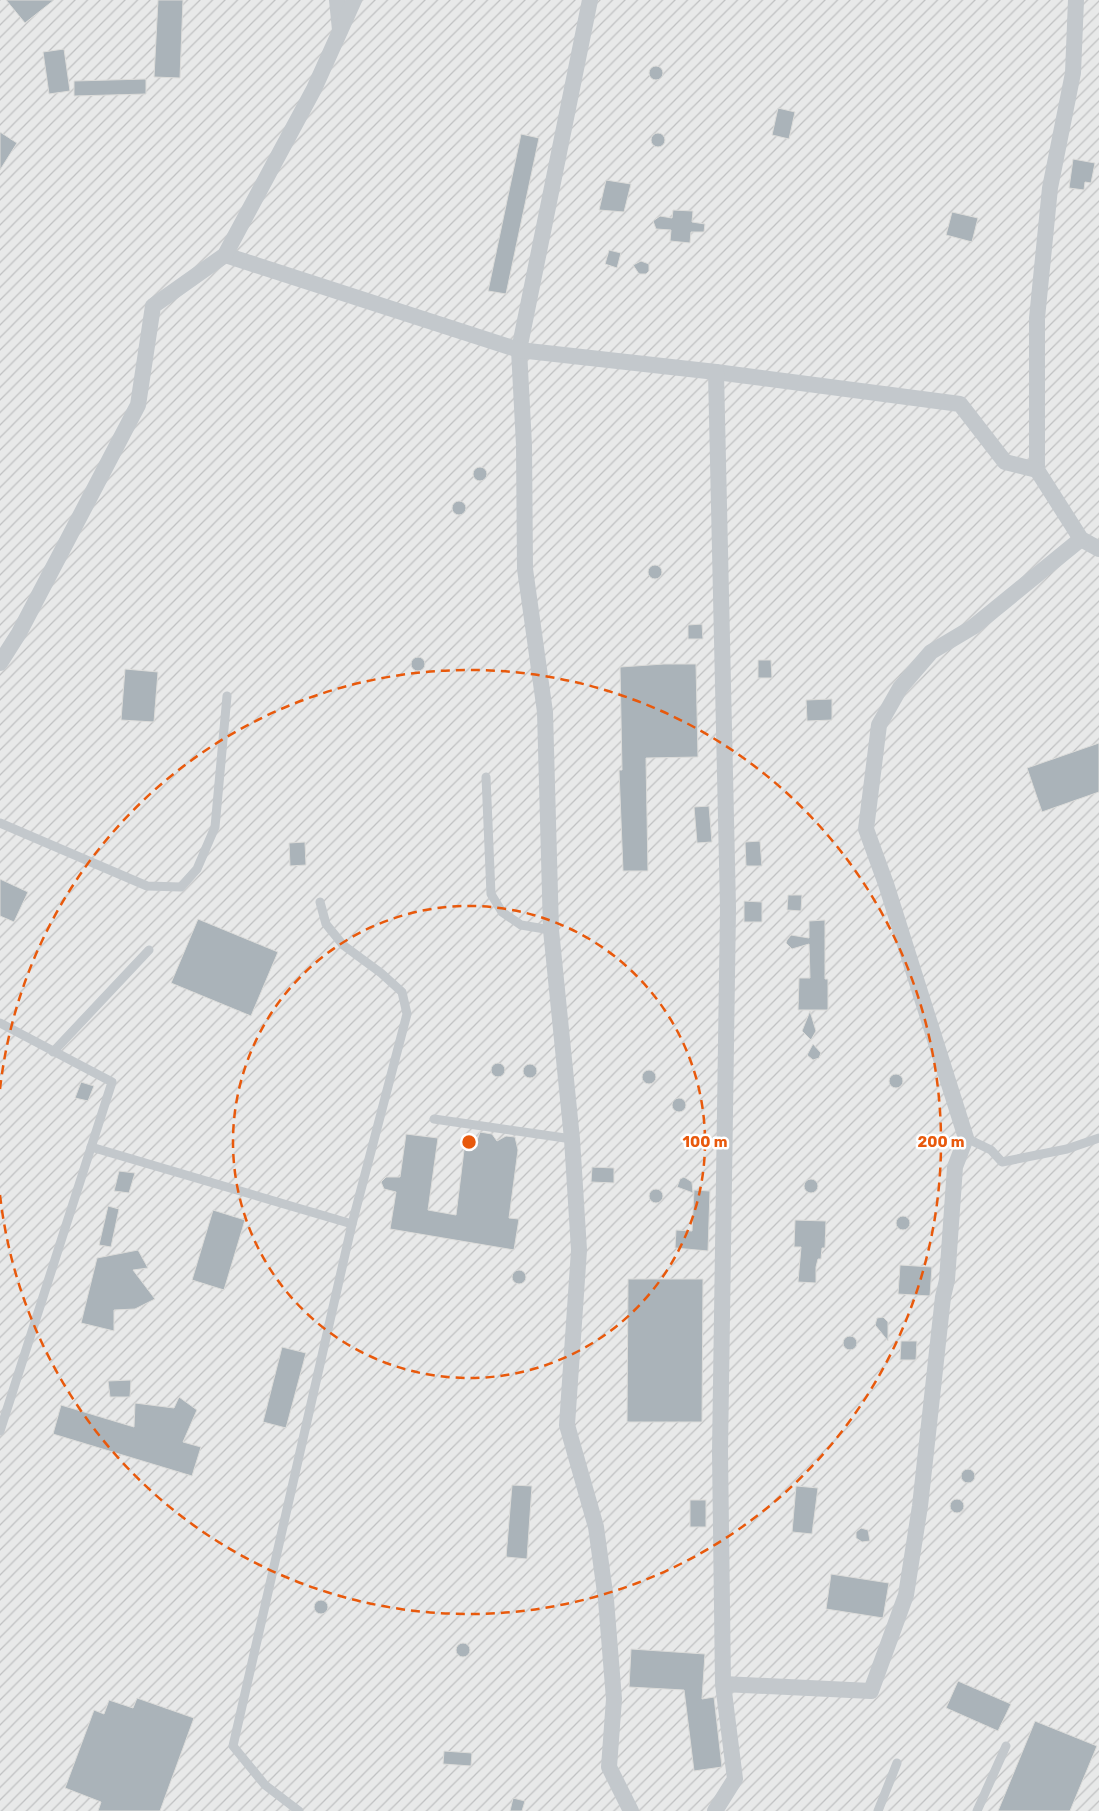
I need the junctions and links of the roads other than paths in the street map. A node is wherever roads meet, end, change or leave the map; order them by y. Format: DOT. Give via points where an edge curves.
graph roads {
  1 [pos="336,0"];
  2 [pos="354,0"];
  3 [pos="590,0"];
  4 [pos="1076,0"];
  5 [pos="340,30"];
  6 [pos="225,256"];
  7 [pos="519,350"];
  8 [pos="716,372"];
  9 [pos="1037,470"];
  10 [pos="1081,539"];
  11 [pos="1099,549"];
  12 [pos="0,664"];
  13 [pos="227,696"];
  14 [pos="486,777"];
  15 [pos="0,823"];
  16 [pos="320,902"];
  17 [pos="551,930"];
  18 [pos="149,950"];
  19 [pos="0,1024"];
  20 [pos="53,1052"];
  21 [pos="434,1119"];
  22 [pos="966,1138"];
  23 [pos="1099,1138"];
  24 [pos="572,1139"];
  25 [pos="91,1147"];
  26 [pos="352,1224"];
  27 [pos="0,1431"];
  28 [pos="723,1684"];
  29 [pos="1006,1746"];
  30 [pos="898,1763"];
  31 [pos="299,1811"];
  32 [pos="631,1811"];
  33 [pos="715,1811"];
  34 [pos="878,1811"];
  35 [pos="977,1811"];
  1 -- 5 [label="street"];
  2 -- 5 [label="street"];
  3 -- 7 [label="street"];
  4 -- 9 [label="street" via="1073,73 1050,188 1037,318"];
  5 -- 6 [label="street" via="314,89"];
  6 -- 7 [label="street"];
  6 -- 12 [label="street" via="153,306 138,405"];
  7 -- 8 [label="street"];
  7 -- 17 [label="street" via="525,569 545,712"];
  8 -- 9 [label="street" via="960,404 1005,462"];
  8 -- 28 [label="street" via="728,908 720,1452"];
  9 -- 10 [label="street"];
  10 -- 11 [label="street"];
  10 -- 22 [label="street" via="973,628 931,652 900,688 879,725 866,829"];
  13 -- 15 [label="lane" via="215,827 197,869 181,887 147,886"];
  14 -- 17 [label="lane" via="491,894 502,912 521,925"];
  16 -- 26 [label="lane" via="326,924 343,945 402,992 407,1014"];
  17 -- 24 [label="street"];
  18 -- 20 [label="lane"];
  19 -- 20 [label="lane"];
  20 -- 25 [label="lane" via="112,1082"];
  21 -- 24 [label="lane"];
  22 -- 23 [label="lane" via="991,1150 1002,1162 1067,1149"];
  22 -- 28 [label="street" via="955,1166 947,1280 906,1595 871,1691"];
  24 -- 32 [label="street" via="579,1250 567,1425 596,1527 606,1600 614,1699 608,1766"];
  25 -- 26 [label="lane"];
  25 -- 27 [label="lane"];
  26 -- 31 [label="lane" via="233,1746 265,1785"];
  28 -- 33 [label="street" via="735,1779"];
  29 -- 35 [label="lane"];
  30 -- 34 [label="lane"];
}
